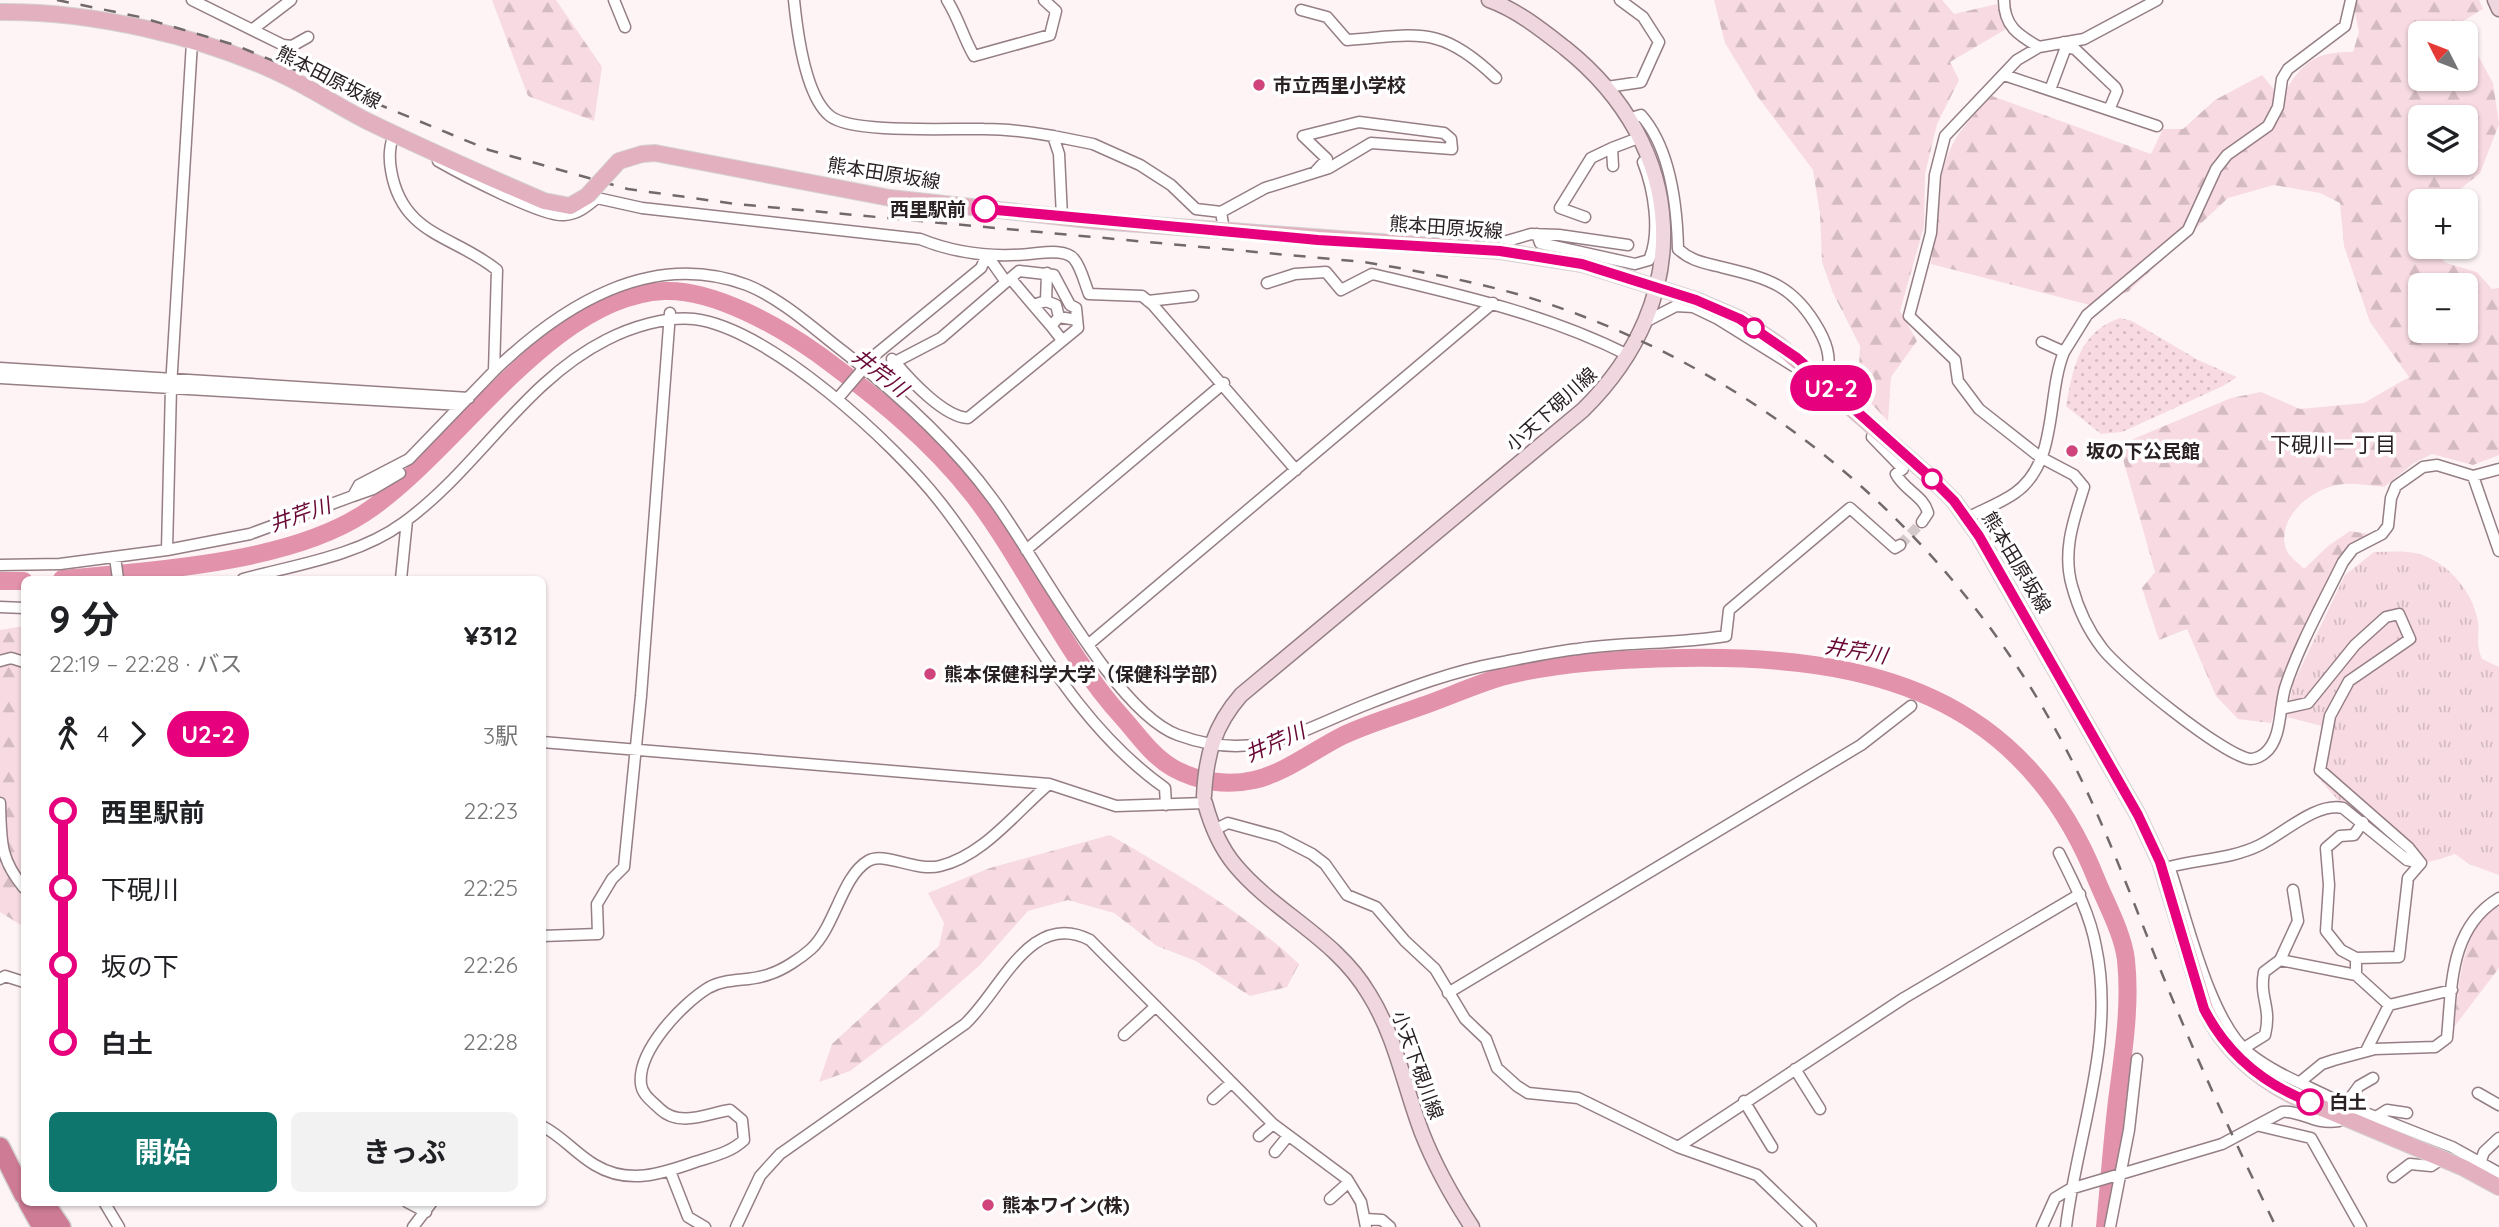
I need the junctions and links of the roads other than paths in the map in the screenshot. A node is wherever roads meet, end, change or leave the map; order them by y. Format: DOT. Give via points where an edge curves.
graph roads {
  1 [pos="191,0"];
  2 [pos="291,0"];
  3 [pos="614,0"];
  4 [pos="794,0"];
  5 [pos="947,0"];
  6 [pos="1044,0"];
  7 [pos="1489,0"];
  8 [pos="1620,0"];
  9 [pos="2004,0"];
  10 [pos="2157,0"];
  11 [pos="2351,0"];
  12 [pos="2495,0"];
  13 [pos="2499,9"];
  14 [pos="1301,10"];
  15 [pos="0,12"];
  16 [pos="625,27"];
  17 [pos="253,29"];
  18 [pos="308,37"];
  19 [pos="192,42"];
  20 [pos="2065,45"];
  21 [pos="2039,47"];
  22 [pos="2004,75"];
  23 [pos="1496,78"];
  24 [pos="1607,87"];
  25 [pos="2050,90"];
  26 [pos="2109,110"];
  27 [pos="1631,118"];
  28 [pos="2157,126"];
  29 [pos="1053,136"];
  30 [pos="393,137"];
  31 [pos="1638,138"];
  32 [pos="1612,148"];
  33 [pos="1613,166"];
  34 [pos="1316,172"];
  35 [pos="1221,212"];
  36 [pos="1062,217"];
  37 [pos="1585,217"];
  38 [pos="1224,230"];
  39 [pos="1537,234"];
  40 [pos="1628,245"];
  41 [pos="1500,251"];
  42 [pos="986,255"];
  43 [pos="1047,273"];
  44 [pos="1009,280"];
  45 [pos="1267,283"];
  46 [pos="1657,287"];
  47 [pos="1193,296"];
  48 [pos="1046,301"];
  49 [pos="1148,301"];
  50 [pos="1493,303"];
  51 [pos="1033,305"];
  52 [pos="670,316"];
  53 [pos="1059,317"];
  54 [pos="1077,320"];
  55 [pos="1643,323"];
  56 [pos="1051,327"];
  57 [pos="1062,341"];
  58 [pos="2042,342"];
  59 [pos="884,349"];
  60 [pos="2064,352"];
  61 [pos="1628,355"];
  62 [pos="895,362"];
  63 [pos="0,368"];
  64 [pos="862,369"];
  65 [pos="494,371"];
  66 [pos="0,377"];
  67 [pos="1824,382"];
  68 [pos="1224,383"];
  69 [pos="171,384"];
  70 [pos="840,396"];
  71 [pos="465,402"];
  72 [pos="1874,432"];
  73 [pos="2040,457"];
  74 [pos="2499,469"];
  75 [pos="1296,470"];
  76 [pos="400,473"];
  77 [pos="2473,476"];
  78 [pos="353,496"];
  79 [pos="1966,517"];
  80 [pos="407,520"];
  81 [pos="1922,522"];
  82 [pos="1900,545"];
  83 [pos="167,550"];
  84 [pos="1026,550"];
  85 [pos="2499,551"];
  86 [pos="115,559"];
  87 [pos="0,565"];
  88 [pos="118,576"];
  89 [pos="254,576"];
  90 [pos="401,576"];
  91 [pos="0,607"];
  92 [pos="21,608"];
  93 [pos="1089,644"];
  94 [pos="0,661"];
  95 [pos="21,661"];
  96 [pos="1911,706"];
  97 [pos="2281,709"];
  98 [pos="546,743"];
  99 [pos="1210,745"];
  100 [pos="634,751"];
  101 [pos="1049,784"];
  102 [pos="1204,795"];
  103 [pos="0,803"];
  104 [pos="1166,805"];
  105 [pos="2363,822"];
  106 [pos="1214,830"];
  107 [pos="2161,846"];
  108 [pos="2059,853"];
  109 [pos="2421,863"];
  110 [pos="2169,867"];
  111 [pos="21,885"];
  112 [pos="2293,890"];
  113 [pos="2080,894"];
  114 [pos="2499,898"];
  115 [pos="546,936"];
  116 [pos="2356,958"];
  117 [pos="2280,960"];
  118 [pos="2356,975"];
  119 [pos="0,979"];
  120 [pos="21,981"];
  121 [pos="2452,990"];
  122 [pos="1448,993"];
  123 [pos="2389,1005"];
  124 [pos="1156,1006"];
  125 [pos="1124,1035"];
  126 [pos="2244,1048"];
  127 [pos="2366,1051"];
  128 [pos="2137,1059"];
  129 [pos="1795,1069"];
  130 [pos="2373,1078"];
  131 [pos="2300,1082"];
  132 [pos="1231,1083"];
  133 [pos="2478,1093"];
  134 [pos="1213,1099"];
  135 [pos="1744,1101"];
  136 [pos="2499,1105"];
  137 [pos="1820,1109"];
  138 [pos="2337,1112"];
  139 [pos="2407,1113"];
  140 [pos="2376,1118"];
  141 [pos="1273,1124"];
  142 [pos="2260,1126"];
  143 [pos="546,1128"];
  144 [pos="0,1130"];
  145 [pos="1259,1136"];
  146 [pos="1288,1136"];
  147 [pos="2499,1138"];
  148 [pos="0,1147"];
  149 [pos="1678,1147"];
  150 [pos="1772,1147"];
  151 [pos="1275,1152"];
  152 [pos="2437,1162"];
  153 [pos="2480,1163"];
  154 [pos="21,1166"];
  155 [pos="670,1171"];
  156 [pos="2120,1172"];
  157 [pos="2499,1173"];
  158 [pos="2393,1177"];
  159 [pos="21,1182"];
  160 [pos="1349,1182"];
  161 [pos="2074,1187"];
  162 [pos="2499,1187"];
  163 [pos="2499,1194"];
  164 [pos="1330,1199"];
  165 [pos="33,1206"];
  166 [pos="38,1206"];
  167 [pos="107,1206"];
  168 [pos="429,1207"];
  169 [pos="1366,1223"];
  170 [pos="39,1227"];
  171 [pos="61,1227"];
  172 [pos="120,1227"];
  173 [pos="413,1227"];
  174 [pos="705,1227"];
  175 [pos="736,1227"];
  176 [pos="1390,1227"];
  177 [pos="1472,1227"];
  178 [pos="1811,1227"];
  179 [pos="2042,1227"];
  180 [pos="2066,1227"];
  181 [pos="2110,1227"];
  182 [pos="2361,1227"];
  1 -- 17 [label="street"];
  2 -- 17 [label="street"];
  3 -- 16 [label="street"];
  4 -- 29 [label="street" via="807,71 820,104 831,117 855,125"];
  5 -- 6 [label="street" via="962,23 963,36 974,56 1050,35 1056,11"];
  7 -- 24 [label="main road, 小天下硯川線" via="1548,34"];
  8 -- 24 [label="street" via="1643,17 1659,42 1641,82"];
  9 -- 21 [label="street" via="2011,29"];
  10 -- 20 [label="street"];
  11 -- 60 [label="street" via="2345,26 2288,69 2268,126 2227,155 2216,169 2188,230 2087,315"];
  12 -- 13 [label="main road"];
  14 -- 23 [label="street" via="1327,17 1347,40 1426,34 1476,58"];
  15 -- 19 [label="main road, 熊本田原坂線" via="63,15"];
  17 -- 18 [label="street" via="283,45 292,46"];
  19 -- 30 [label="main road, 熊本田原坂線" via="283,75"];
  19 -- 69 [label="street"];
  20 -- 21 [label="street"];
  20 -- 25 [label="street"];
  20 -- 26 [label="street" via="2115,87"];
  21 -- 22 [label="street" via="2017,60"];
  22 -- 25 [label="street"];
  22 -- 73 [label="street" via="1945,136 1935,175 1931,233 1909,316 1955,360 1958,381 1979,409"];
  24 -- 27 [label="main road, 小天下硯川線"];
  25 -- 26 [label="street"];
  26 -- 28 [label="street"];
  27 -- 31 [label="main road, 小天下硯川線"];
  27 -- 67 [label="street" via="1641,115 1661,151 1672,190 1678,249 1689,259 1777,282 1797,299 1809,312 1829,355"];
  29 -- 35 [label="street" via="1093,144 1140,165 1196,209"];
  29 -- 36 [label="street" via="1059,154"];
  30 -- 36 [label="main road, 熊本田原坂線, bridge" via="558,206 570,206 587,196 619,161 655,153 890,198"];
  30 -- 42 [label="street" via="473,182 560,216 579,213 597,198 642,208 920,239"];
  30 -- 65 [label="street" via="390,167 403,207 429,232 496,270"];
  31 -- 32 [label="street"];
  31 -- 39 [label="street" via="1656,229 1656,246 1649,260 1635,264 1540,243"];
  31 -- 46 [label="main road, 小天下硯川線" via="1654,169 1661,199 1664,248"];
  32 -- 33 [label="street"];
  32 -- 37 [label="street" via="1591,158 1560,208"];
  34 -- 34 [label="street" via="1327,159 1303,136 1359,122 1434,131 1451,139 1452,149 1371,143"];
  34 -- 35 [label="street" via="1265,188"];
  35 -- 38 [label="street"];
  36 -- 38 [label="main road, 熊本田原坂線"];
  38 -- 41 [label="main road, 熊本田原坂線"];
  39 -- 40 [label="street"];
  39 -- 41 [label="street" via="1507,240"];
  41 -- 46 [label="main road, 熊本田原坂線" via="1582,264"];
  42 -- 44 [label="street"];
  42 -- 49 [label="street" via="1048,251 1067,255 1074,258 1089,294 1142,296"];
  42 -- 59 [label="street" via="981,268"];
  43 -- 44 [label="street" via="1019,271"];
  43 -- 48 [label="street"];
  43 -- 54 [label="street" via="1061,282 1069,305 1076,308"];
  44 -- 51 [label="street"];
  44 -- 62 [label="street" via="940,338"];
  45 -- 50 [label="street" via="1295,274 1326,272 1341,290 1373,274"];
  46 -- 55 [label="main road, 小天下硯川線"];
  46 -- 67 [label="main road, 熊本田原坂線" via="1740,319"];
  47 -- 49 [label="street"];
  48 -- 51 [label="street"];
  48 -- 53 [label="street" via="1056,305"];
  49 -- 68 [label="street"];
  50 -- 61 [label="street" via="1577,330"];
  50 -- 75 [label="street"];
  51 -- 56 [label="street"];
  52 -- 80 [label="street" via="606,340 578,358 537,390 434,498"];
  52 -- 100 [label="street"];
  52 -- 104 [label="street" via="722,326 767,348 903,459 941,502 1111,744 1165,788"];
  53 -- 54 [label="street"];
  53 -- 56 [label="street"];
  54 -- 57 [label="street" via="1078,328"];
  55 -- 61 [label="main road, 小天下硯川線"];
  55 -- 72 [label="street" via="1676,306 1693,307 1786,360"];
  56 -- 57 [label="street"];
  57 -- 62 [label="street" via="968,418 958,418 912,383"];
  58 -- 60 [label="street"];
  59 -- 62 [label="street"];
  59 -- 64 [label="street"];
  60 -- 73 [label="street" via="2055,373 2051,424"];
  61 -- 99 [label="main road, 小天下硯川線" via="1583,410 1241,695"];
  63 -- 69 [label="street"];
  64 -- 65 [label="street" via="770,296 745,284 672,273 649,275 586,300"];
  64 -- 70 [label="street"];
  64 -- 84 [label="street" via="932,427 961,459"];
  65 -- 71 [label="street"];
  66 -- 69 [label="street"];
  67 -- 72 [label="main road, 熊本田原坂線"];
  68 -- 75 [label="street"];
  68 -- 84 [label="street"];
  69 -- 71 [label="street"];
  69 -- 83 [label="street"];
  71 -- 78 [label="street" via="409,459 359,485"];
  72 -- 79 [label="main road, 熊本田原坂線" via="1929,476"];
  72 -- 81 [label="street" via="1903,469 1896,474 1899,481 1926,507"];
  73 -- 79 [label="street" via="2024,486"];
  73 -- 97 [label="street" via="2074,475 2084,486 2068,549 2068,570 2088,628 2103,650 2160,700 2237,755 2251,759 2273,745"];
  74 -- 77 [label="street"];
  75 -- 93 [label="street"];
  76 -- 78 [label="street"];
  77 -- 85 [label="street"];
  77 -- 97 [label="street" via="2437,464 2423,467 2396,486 2388,526 2343,562 2292,668"];
  78 -- 83 [label="street" via="250,534"];
  79 -- 138 [label="main road, 熊本田原坂線" via="2144,827 2160,862 2204,1009 2215,1030 2267,1083"];
  80 -- 89 [label="street" via="367,544"];
  80 -- 90 [label="street"];
  82 -- 99 [label="street" via="1895,548 1850,508 1729,610 1726,636 1579,649 1496,663 1367,704 1278,742 1250,747"];
  83 -- 86 [label="street"];
  84 -- 93 [label="street"];
  86 -- 87 [label="street"];
  86 -- 88 [label="street"];
  91 -- 92 [label="street"];
  93 -- 99 [label="street" via="1161,727"];
  94 -- 95 [label="street"];
  96 -- 122 [label="street" via="1861,745"];
  97 -- 109 [label="street" via="2308,704 2355,645 2386,617 2399,614 2410,639 2349,681 2330,716 2319,770"];
  98 -- 100 [label="street"];
  99 -- 102 [label="main road, 小天下硯川線"];
  100 -- 101 [label="street"];
  100 -- 115 [label="street" via="624,867 597,904 598,934"];
  101 -- 104 [label="street" via="1116,806"];
  101 -- 155 [label="street" via="968,855 939,867 912,868 872,858 860,866 828,928 811,950 770,975 711,986 689,1002 645,1058 643,1093 666,1114 698,1119 730,1110 742,1120 744,1140 734,1149"];
  102 -- 104 [label="street"];
  102 -- 106 [label="main road, 小天下硯川線"];
  103 -- 111 [label="street" via="1,855 8,873"];
  105 -- 109 [label="street" via="2407,860"];
  105 -- 110 [label="street" via="2334,806 2258,846"];
  105 -- 116 [label="street" via="2354,835 2340,836 2326,848 2326,931 2341,950"];
  106 -- 122 [label="street" via="1228,823 1279,837 1312,854 1347,895 1376,906 1435,969"];
  106 -- 177 [label="main road, 小天下硯川線" via="1236,867 1327,943 1369,994 1387,1029 1422,1134"];
  107 -- 110 [label="street"];
  108 -- 113 [label="street"];
  109 -- 116 [label="street" via="2408,877 2399,957"];
  110 -- 126 [label="street" via="2214,1003"];
  112 -- 117 [label="street" via="2298,921"];
  113 -- 129 [label="street" via="1903,998"];
  113 -- 161 [label="street" via="2096,947 2100,981 2092,1093"];
  114 -- 121 [label="street" via="2474,918 2463,936 2456,950"];
  116 -- 118 [label="street"];
  117 -- 118 [label="street"];
  117 -- 126 [label="street" via="2264,972 2261,988 2270,1015 2264,1035"];
  118 -- 123 [label="street"];
  119 -- 120 [label="street"];
  121 -- 123 [label="street"];
  121 -- 127 [label="street" via="2447,1038 2435,1047"];
  122 -- 149 [label="street" via="1486,1039 1497,1068 1517,1086 1528,1093 1578,1098"];
  123 -- 127 [label="street"];
  124 -- 125 [label="street"];
  124 -- 132 [label="street"];
  124 -- 175 [label="street" via="1090,940 1065,933 1041,938 1026,947 982,1009 965,1024 769,1164"];
  126 -- 131 [label="street"];
  127 -- 131 [label="street" via="2322,1064"];
  128 -- 156 [label="street"];
  129 -- 135 [label="street"];
  129 -- 137 [label="street"];
  130 -- 138 [label="street" via="2359,1086"];
  131 -- 138 [label="street"];
  132 -- 134 [label="street"];
  132 -- 141 [label="street"];
  133 -- 136 [label="street"];
  135 -- 149 [label="street"];
  135 -- 150 [label="street"];
  138 -- 140 [label="street"];
  138 -- 142 [label="street" via="2317,1123 2291,1111 2282,1112"];
  138 -- 152 [label="street"];
  138 -- 162 [label="main road, 熊本田原坂線"];
  139 -- 140 [label="street" via="2387,1110"];
  140 -- 153 [label="street" via="2452,1147"];
  141 -- 145 [label="street"];
  141 -- 146 [label="street"];
  142 -- 156 [label="street" via="2178,1159"];
  142 -- 182 [label="street" via="2311,1139"];
  143 -- 155 [label="street" via="594,1165 623,1176"];
  144 -- 154 [label="highway"];
  146 -- 151 [label="street"];
  146 -- 160 [label="street"];
  147 -- 153 [label="street"];
  148 -- 159 [label="highway"];
  149 -- 178 [label="street" via="1757,1175"];
  152 -- 158 [label="street" via="2431,1166 2410,1164"];
  152 -- 163 [label="street"];
  153 -- 157 [label="street"];
  155 -- 174 [label="street" via="688,1217"];
  156 -- 161 [label="street"];
  156 -- 181 [label="street"];
  160 -- 164 [label="street"];
  160 -- 169 [label="street"];
  161 -- 179 [label="street" via="2055,1198"];
  161 -- 180 [label="street"];
  165 -- 170 [label="highway"];
  166 -- 171 [label="highway"];
  167 -- 172 [label="street"];
  168 -- 173 [label="street"];
  169 -- 176 [label="street" via="1382,1220"];
}
